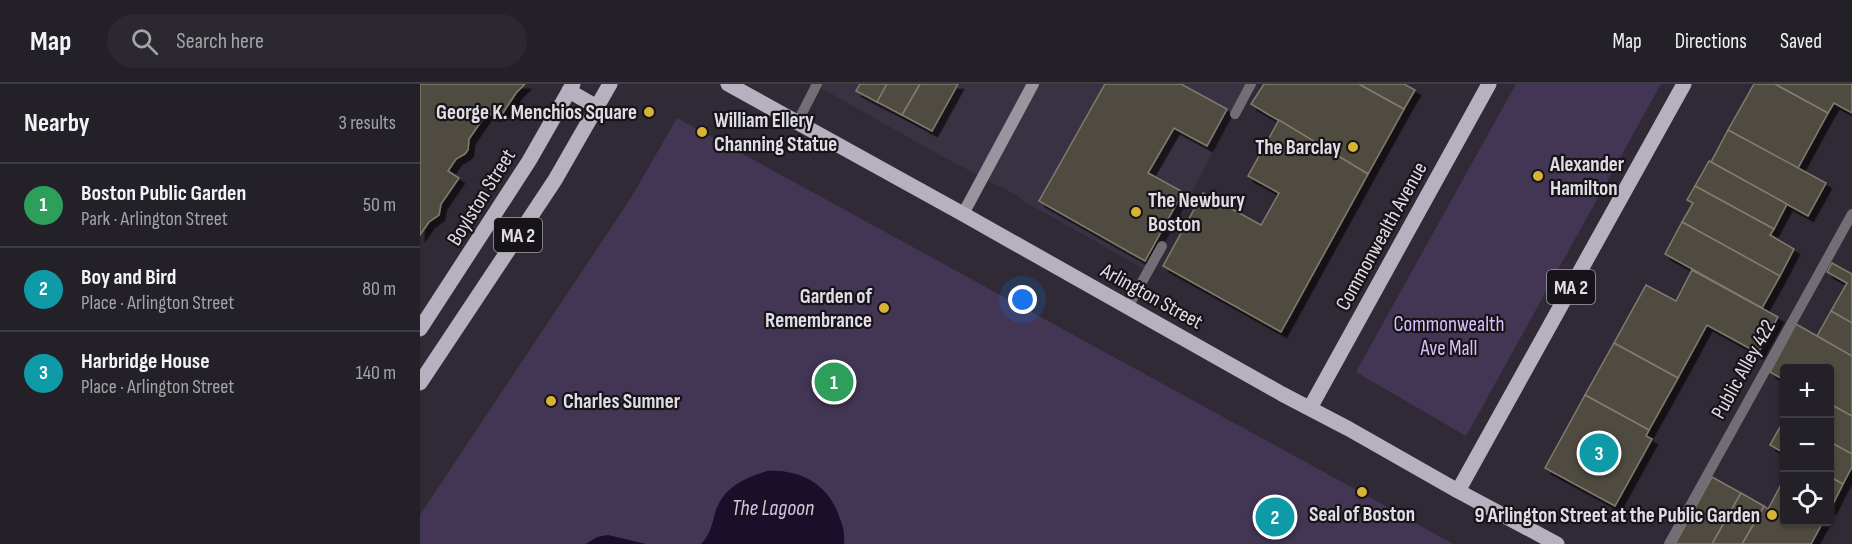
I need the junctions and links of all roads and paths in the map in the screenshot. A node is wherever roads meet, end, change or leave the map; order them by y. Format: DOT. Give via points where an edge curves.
graph roads {
  1 [pos="610,84"];
  2 [pos="728,84"];
  3 [pos="817,84"];
  4 [pos="1033,84"];
  5 [pos="1251,84"];
  6 [pos="1490,84"];
  7 [pos="1684,84"];
  8 [pos="571,87"];
  9 [pos="597,107"];
  10 [pos="1235,114"];
  11 [pos="797,123"];
  12 [pos="963,214"];
  13 [pos="1852,214"];
  14 [pos="1162,246"];
  15 [pos="1128,307"];
  16 [pos="420,329"];
  17 [pos="420,383"];
  18 [pos="1310,408"];
  19 [pos="1458,491"];
  20 [pos="1557,544"];
  21 [pos="1669,544"];
  1 -- 9 [label="main road, MA 2"];
  2 -- 11 [label="main road, Arlington Street"];
  3 -- 11 [label="lane"];
  4 -- 12 [label="main road"];
  5 -- 10 [label="lane"];
  6 -- 18 [label="main road, Commonwealth Avenue"];
  7 -- 19 [label="main road, MA 2"];
  8 -- 9 [label="main road"];
  8 -- 16 [label="main road, Boylston Street" via="517,180"];
  9 -- 17 [label="main road, MA 2" via="555,180"];
  11 -- 12 [label="main road, Arlington Street"];
  12 -- 15 [label="main road, Arlington Street"];
  13 -- 21 [label="lane, Public Alley 422"];
  14 -- 15 [label="lane"];
  15 -- 18 [label="main road, Arlington Street"];
  18 -- 19 [label="main road, Arlington Street"];
  19 -- 20 [label="main road, Arlington Street"];
}
